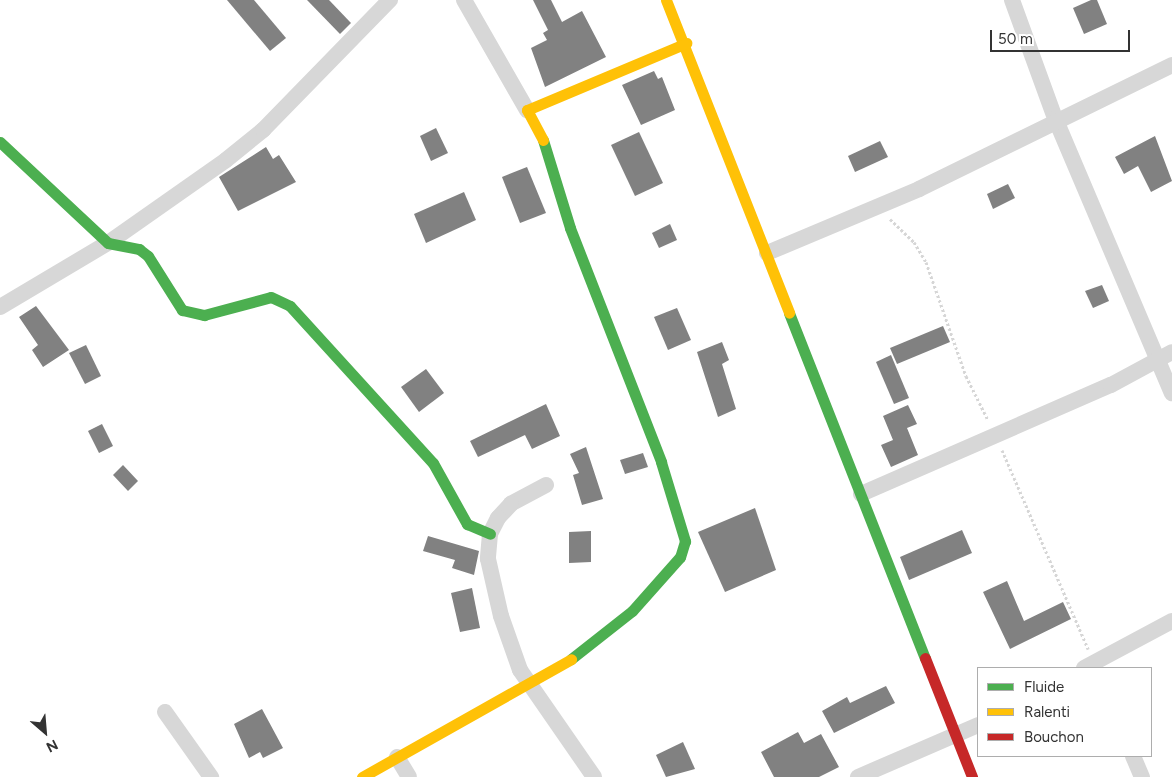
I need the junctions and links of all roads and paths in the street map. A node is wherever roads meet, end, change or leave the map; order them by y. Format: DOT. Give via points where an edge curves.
graph roads {
  1 [pos="390,0"];
  2 [pos="464,0"];
  3 [pos="666,0"];
  4 [pos="1012,0"];
  5 [pos="686,44"];
  6 [pos="1172,65"];
  7 [pos="527,110"];
  8 [pos="1055,118"];
  9 [pos="0,142"];
  10 [pos="108,243"];
  11 [pos="767,253"];
  12 [pos="0,307"];
  13 [pos="1166,356"];
  14 [pos="1172,393"];
  15 [pos="546,485"];
  16 [pos="861,494"];
  17 [pos="490,534"];
  18 [pos="1172,621"];
  19 [pos="1092,666"];
  20 [pos="529,684"];
  21 [pos="165,712"];
  22 [pos="977,726"];
  23 [pos="958,736"];
  24 [pos="397,757"];
  25 [pos="1133,757"];
  26 [pos="211,777"];
  27 [pos="362,777"];
  28 [pos="409,777"];
  29 [pos="594,777"];
  30 [pos="858,777"];
  31 [pos="972,777"];
  32 [pos="1142,777"];
  1 -- 10 [label="street" via="263,130"];
  2 -- 7 [label="street"];
  3 -- 5 [label="street"];
  4 -- 8 [label="street"];
  5 -- 7 [label="street"];
  5 -- 11 [label="street"];
  6 -- 8 [label="street"];
  7 -- 20 [label="street" via="545,143 570,228 661,462 685,541 663,580 632,611 572,658"];
  8 -- 11 [label="street" via="918,189"];
  8 -- 13 [label="street"];
  9 -- 10 [label="street"];
  10 -- 12 [label="street"];
  10 -- 17 [label="street" via="139,249 182,310 192,314 217,312 256,299 281,299 433,462 467,524"];
  11 -- 16 [label="street"];
  13 -- 14 [label="street"];
  13 -- 16 [label="street" via="1111,385"];
  15 -- 17 [label="street" via="511,504"];
  16 -- 23 [label="street"];
  17 -- 20 [label="street" via="488,559 501,616"];
  18 -- 19 [label="street"];
  20 -- 24 [label="street"];
  20 -- 29 [label="street"];
  21 -- 26 [label="street"];
  22 -- 23 [label="street"];
  23 -- 30 [label="street"];
  23 -- 31 [label="street"];
  24 -- 27 [label="street"];
  24 -- 28 [label="street"];
  25 -- 32 [label="street"];
}
